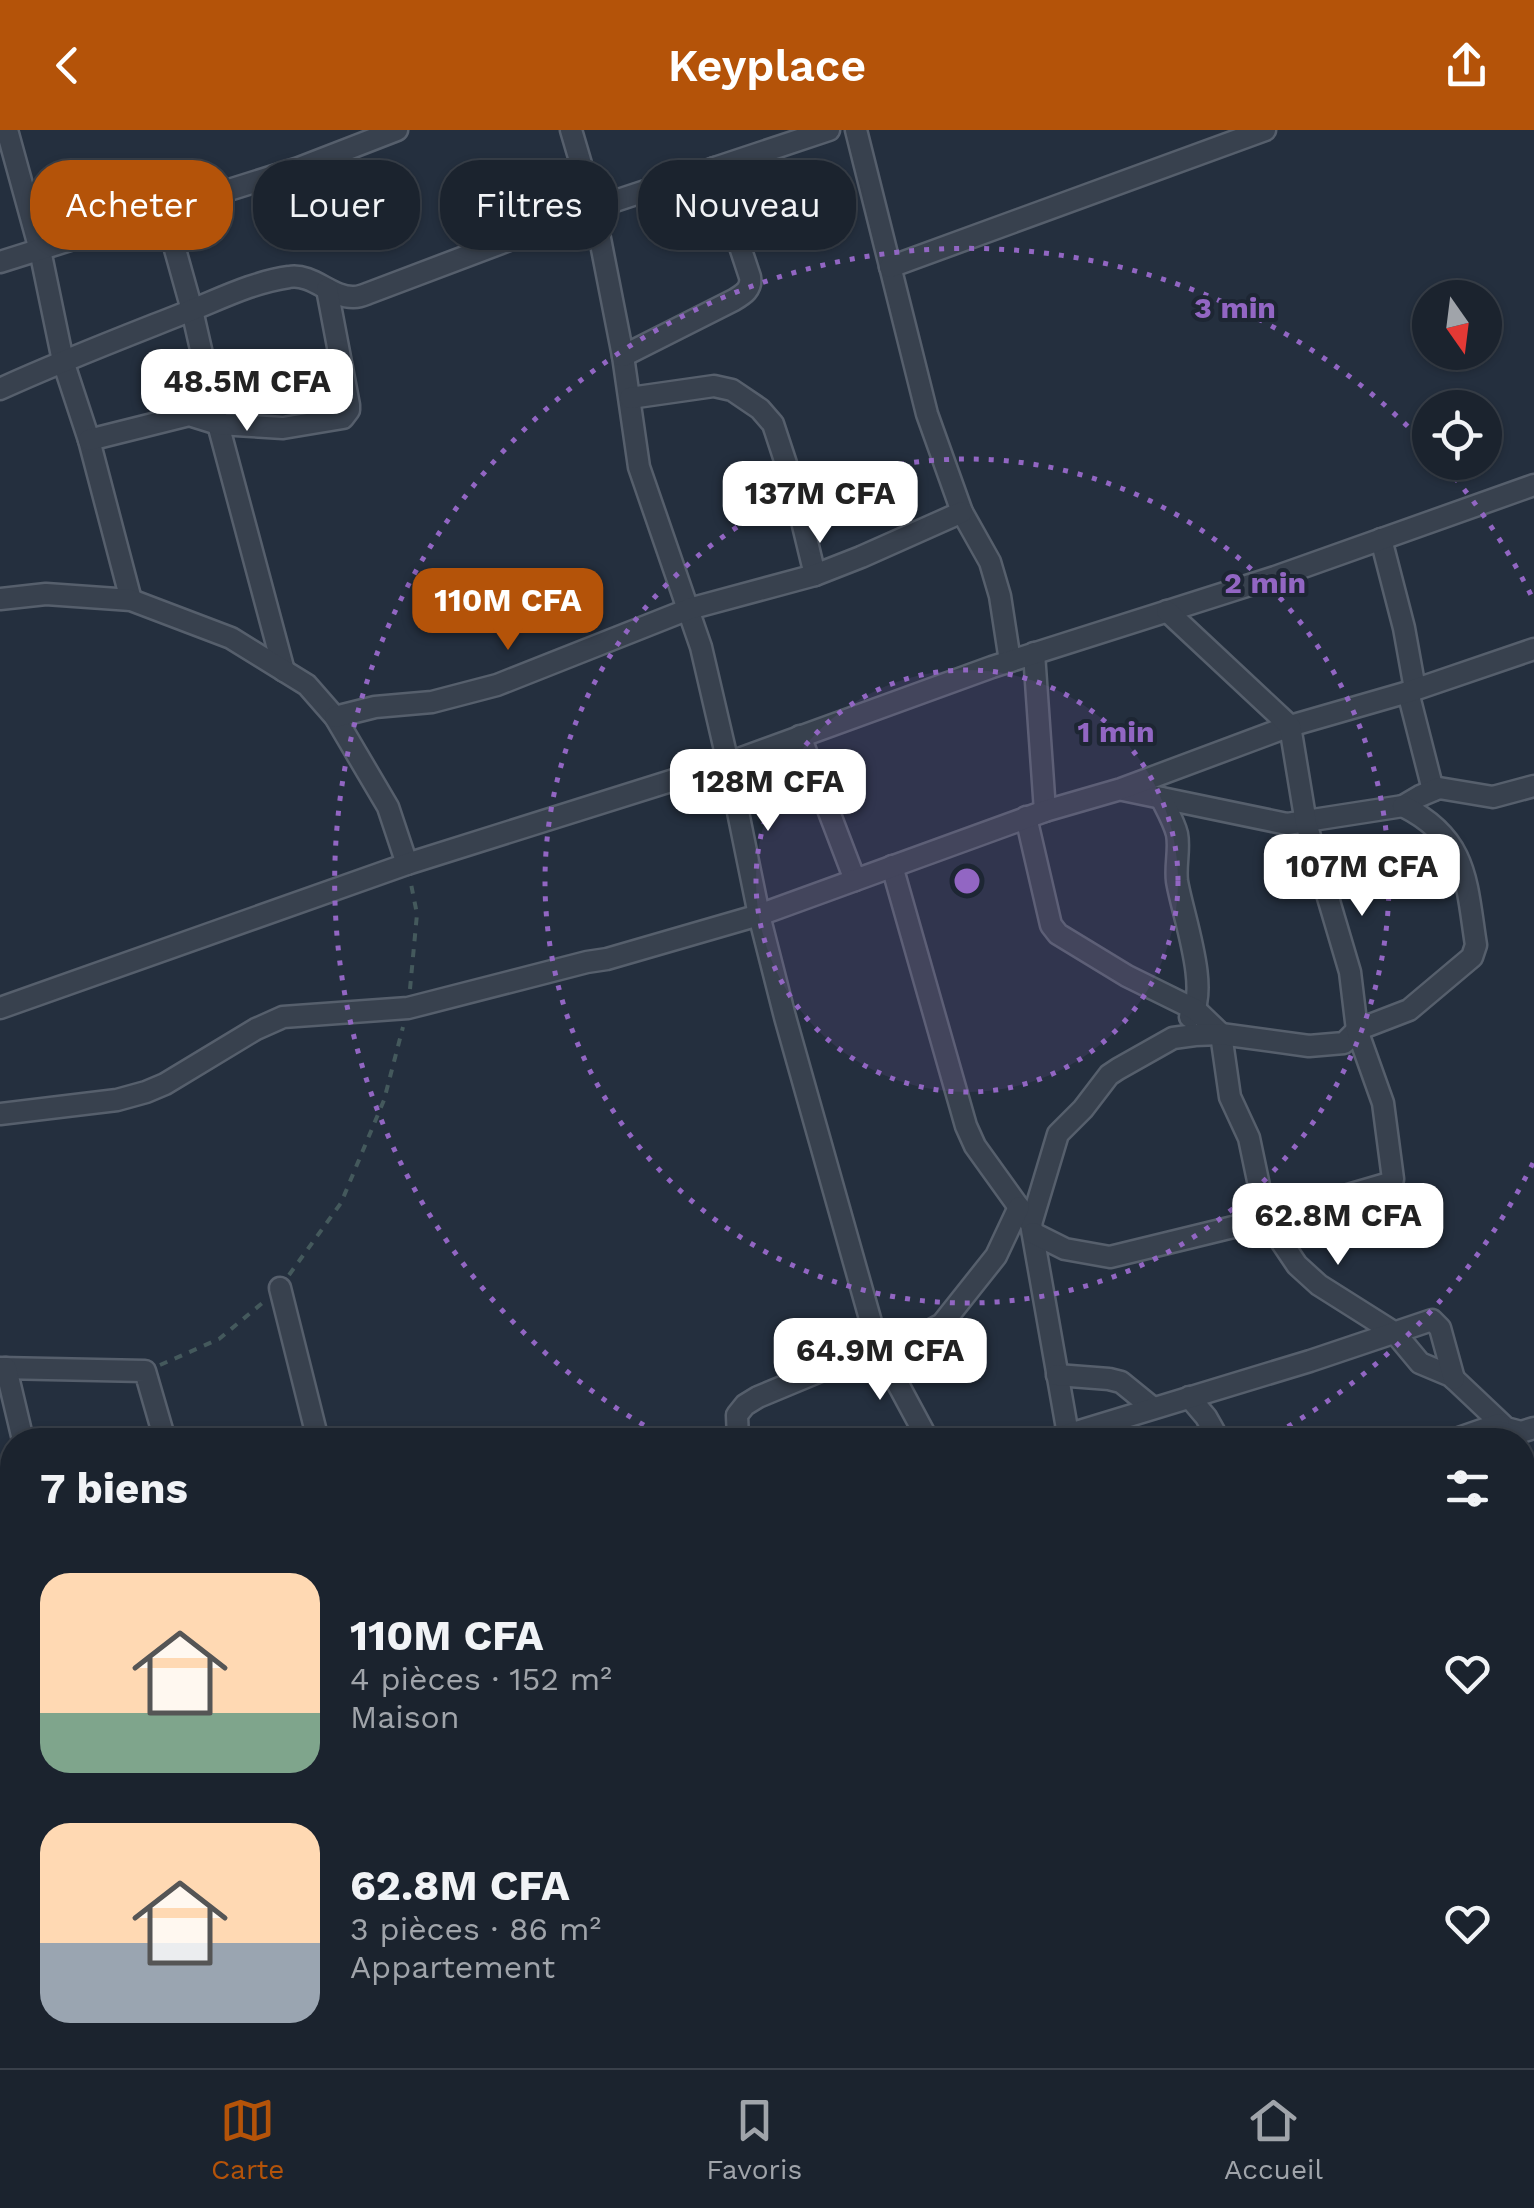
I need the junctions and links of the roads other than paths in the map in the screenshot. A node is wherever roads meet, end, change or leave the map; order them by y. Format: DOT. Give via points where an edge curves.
graph roads {
  1 [pos="7,130"];
  2 [pos="396,130"];
  3 [pos="571,130"];
  4 [pos="829,130"];
  5 [pos="856,130"];
  6 [pos="1265,130"];
  7 [pos="580,160"];
  8 [pos="738,160"];
  9 [pos="233,189"];
  10 [pos="30,214"];
  11 [pos="40,250"];
  12 [pos="175,250"];
  13 [pos="483,250"];
  14 [pos="602,250"];
  15 [pos="741,250"];
  16 [pos="0,262"];
  17 [pos="890,267"];
  18 [pos="327,288"];
  19 [pos="192,310"];
  20 [pos="623,356"];
  21 [pos="63,360"];
  22 [pos="0,390"];
  23 [pos="630,398"];
  24 [pos="218,424"];
  25 [pos="89,440"];
  26 [pos="1534,485"];
  27 [pos="962,512"];
  28 [pos="1381,539"];
  29 [pos="815,575"];
  30 [pos="0,599"];
  31 [pos="131,600"];
  32 [pos="688,609"];
  33 [pos="1168,611"];
  34 [pos="1534,649"];
  35 [pos="1034,654"];
  36 [pos="1010,661"];
  37 [pos="284,671"];
  38 [pos="1412,690"];
  39 [pos="336,718"];
  40 [pos="1290,726"];
  41 [pos="800,736"];
  42 [pos="728,763"];
  43 [pos="1534,786"];
  44 [pos="1120,790"];
  45 [pos="1432,790"];
  46 [pos="1161,798"];
  47 [pos="1403,806"];
  48 [pos="1036,814"];
  49 [pos="1306,822"];
  50 [pos="408,864"];
  51 [pos="892,866"];
  52 [pos="855,880"];
  53 [pos="759,915"];
  54 [pos="0,1008"];
  55 [pos="1196,1010"];
  56 [pos="1357,1030"];
  57 [pos="1221,1034"];
  58 [pos="1173,1038"];
  59 [pos="0,1114"];
  60 [pos="1266,1219"];
  61 [pos="1028,1221"];
  62 [pos="280,1288"];
  63 [pos="1395,1332"];
  64 [pos="878,1346"];
  65 [pos="3,1368"];
  66 [pos="1057,1375"];
  67 [pos="1454,1379"];
  68 [pos="1189,1398"];
  69 [pos="1153,1408"];
  70 [pos="1499,1424"];
  71 [pos="20,1428"];
  72 [pos="162,1428"];
  73 [pos="315,1428"];
  74 [pos="738,1428"];
  75 [pos="919,1428"];
  76 [pos="1061,1428"];
  77 [pos="1092,1428"];
  78 [pos="1212,1428"];
  79 [pos="1488,1428"];
  80 [pos="1507,1428"];
  1 -- 10 [label="street"];
  2 -- 9 [label="street"];
  3 -- 7 [label="street"];
  4 -- 8 [label="street"];
  5 -- 17 [label="street"];
  6 -- 17 [label="street"];
  11 -- 16 [label="street"];
  11 -- 21 [label="street"];
  12 -- 19 [label="street"];
  13 -- 18 [label="street" via="354,298"];
  14 -- 20 [label="street"];
  15 -- 20 [label="street" via="750,276 746,292"];
  17 -- 27 [label="street" via="927,414"];
  18 -- 19 [label="street" via="291,276"];
  18 -- 24 [label="street" via="347,414 283,428"];
  19 -- 21 [label="street"];
  19 -- 24 [label="street"];
  20 -- 23 [label="street"];
  21 -- 22 [label="street"];
  21 -- 25 [label="street"];
  23 -- 29 [label="street" via="714,386 760,409 773,424 789,472"];
  23 -- 32 [label="street" via="639,467"];
  24 -- 25 [label="street" via="189,415"];
  24 -- 37 [label="street"];
  25 -- 31 [label="street"];
  26 -- 28 [label="street"];
  27 -- 29 [label="street"];
  27 -- 36 [label="street" via="990,562"];
  28 -- 33 [label="street"];
  28 -- 38 [label="street"];
  29 -- 32 [label="street"];
  30 -- 31 [label="street" via="46,594"];
  31 -- 37 [label="street" via="231,638"];
  32 -- 39 [label="street" via="497,684"];
  32 -- 42 [label="street"];
  33 -- 35 [label="street"];
  33 -- 40 [label="street"];
  34 -- 38 [label="street"];
  35 -- 36 [label="street"];
  35 -- 48 [label="street"];
  36 -- 41 [label="street"];
  37 -- 39 [label="street" via="307,685"];
  38 -- 40 [label="street"];
  38 -- 45 [label="street"];
  39 -- 50 [label="street" via="388,807"];
  40 -- 44 [label="street"];
  40 -- 49 [label="street"];
  41 -- 42 [label="street"];
  41 -- 52 [label="street"];
  42 -- 50 [label="street"];
  42 -- 53 [label="street"];
  43 -- 45 [label="street" via="1493,798"];
  44 -- 46 [label="street"];
  44 -- 48 [label="street"];
  45 -- 47 [label="street"];
  46 -- 49 [label="street" via="1267,821"];
  46 -- 55 [label="street" via="1178,840 1178,883 1197,971"];
  47 -- 49 [label="street"];
  47 -- 56 [label="street" via="1434,825 1464,869 1476,950 1408,1010"];
  48 -- 51 [label="street"];
  48 -- 55 [label="street" via="1051,924 1058,934"];
  49 -- 56 [label="street" via="1346,959"];
  50 -- 54 [label="street"];
  51 -- 52 [label="street"];
  51 -- 61 [label="street" via="966,1126"];
  52 -- 53 [label="street"];
  53 -- 59 [label="street" via="408,1008 283,1018 146,1092"];
  53 -- 64 [label="street"];
  55 -- 57 [label="street"];
  55 -- 58 [label="street"];
  56 -- 57 [label="street" via="1344,1042 1319,1046"];
  56 -- 60 [label="street" via="1383,1103 1393,1180"];
  57 -- 58 [label="street"];
  57 -- 60 [label="street" via="1230,1097 1249,1138"];
  58 -- 61 [label="street" via="1109,1076 1063,1127"];
  60 -- 61 [label="street" via="1110,1257 1065,1249"];
  60 -- 63 [label="street" via="1318,1285"];
  61 -- 64 [label="street" via="942,1324"];
  61 -- 66 [label="street"];
  62 -- 73 [label="street"];
  63 -- 67 [label="street" via="1417,1360"];
  63 -- 67 [label="street" via="1436,1322"];
  63 -- 68 [label="street"];
  64 -- 74 [label="street" via="745,1405"];
  64 -- 75 [label="street"];
  65 -- 71 [label="street"];
  65 -- 72 [label="street" via="146,1372"];
  66 -- 69 [label="street" via="1121,1382"];
  66 -- 76 [label="street"];
  67 -- 70 [label="street"];
  68 -- 69 [label="street"];
  68 -- 78 [label="street"];
  69 -- 77 [label="street"];
  70 -- 79 [label="street"];
  70 -- 80 [label="street"];
}
